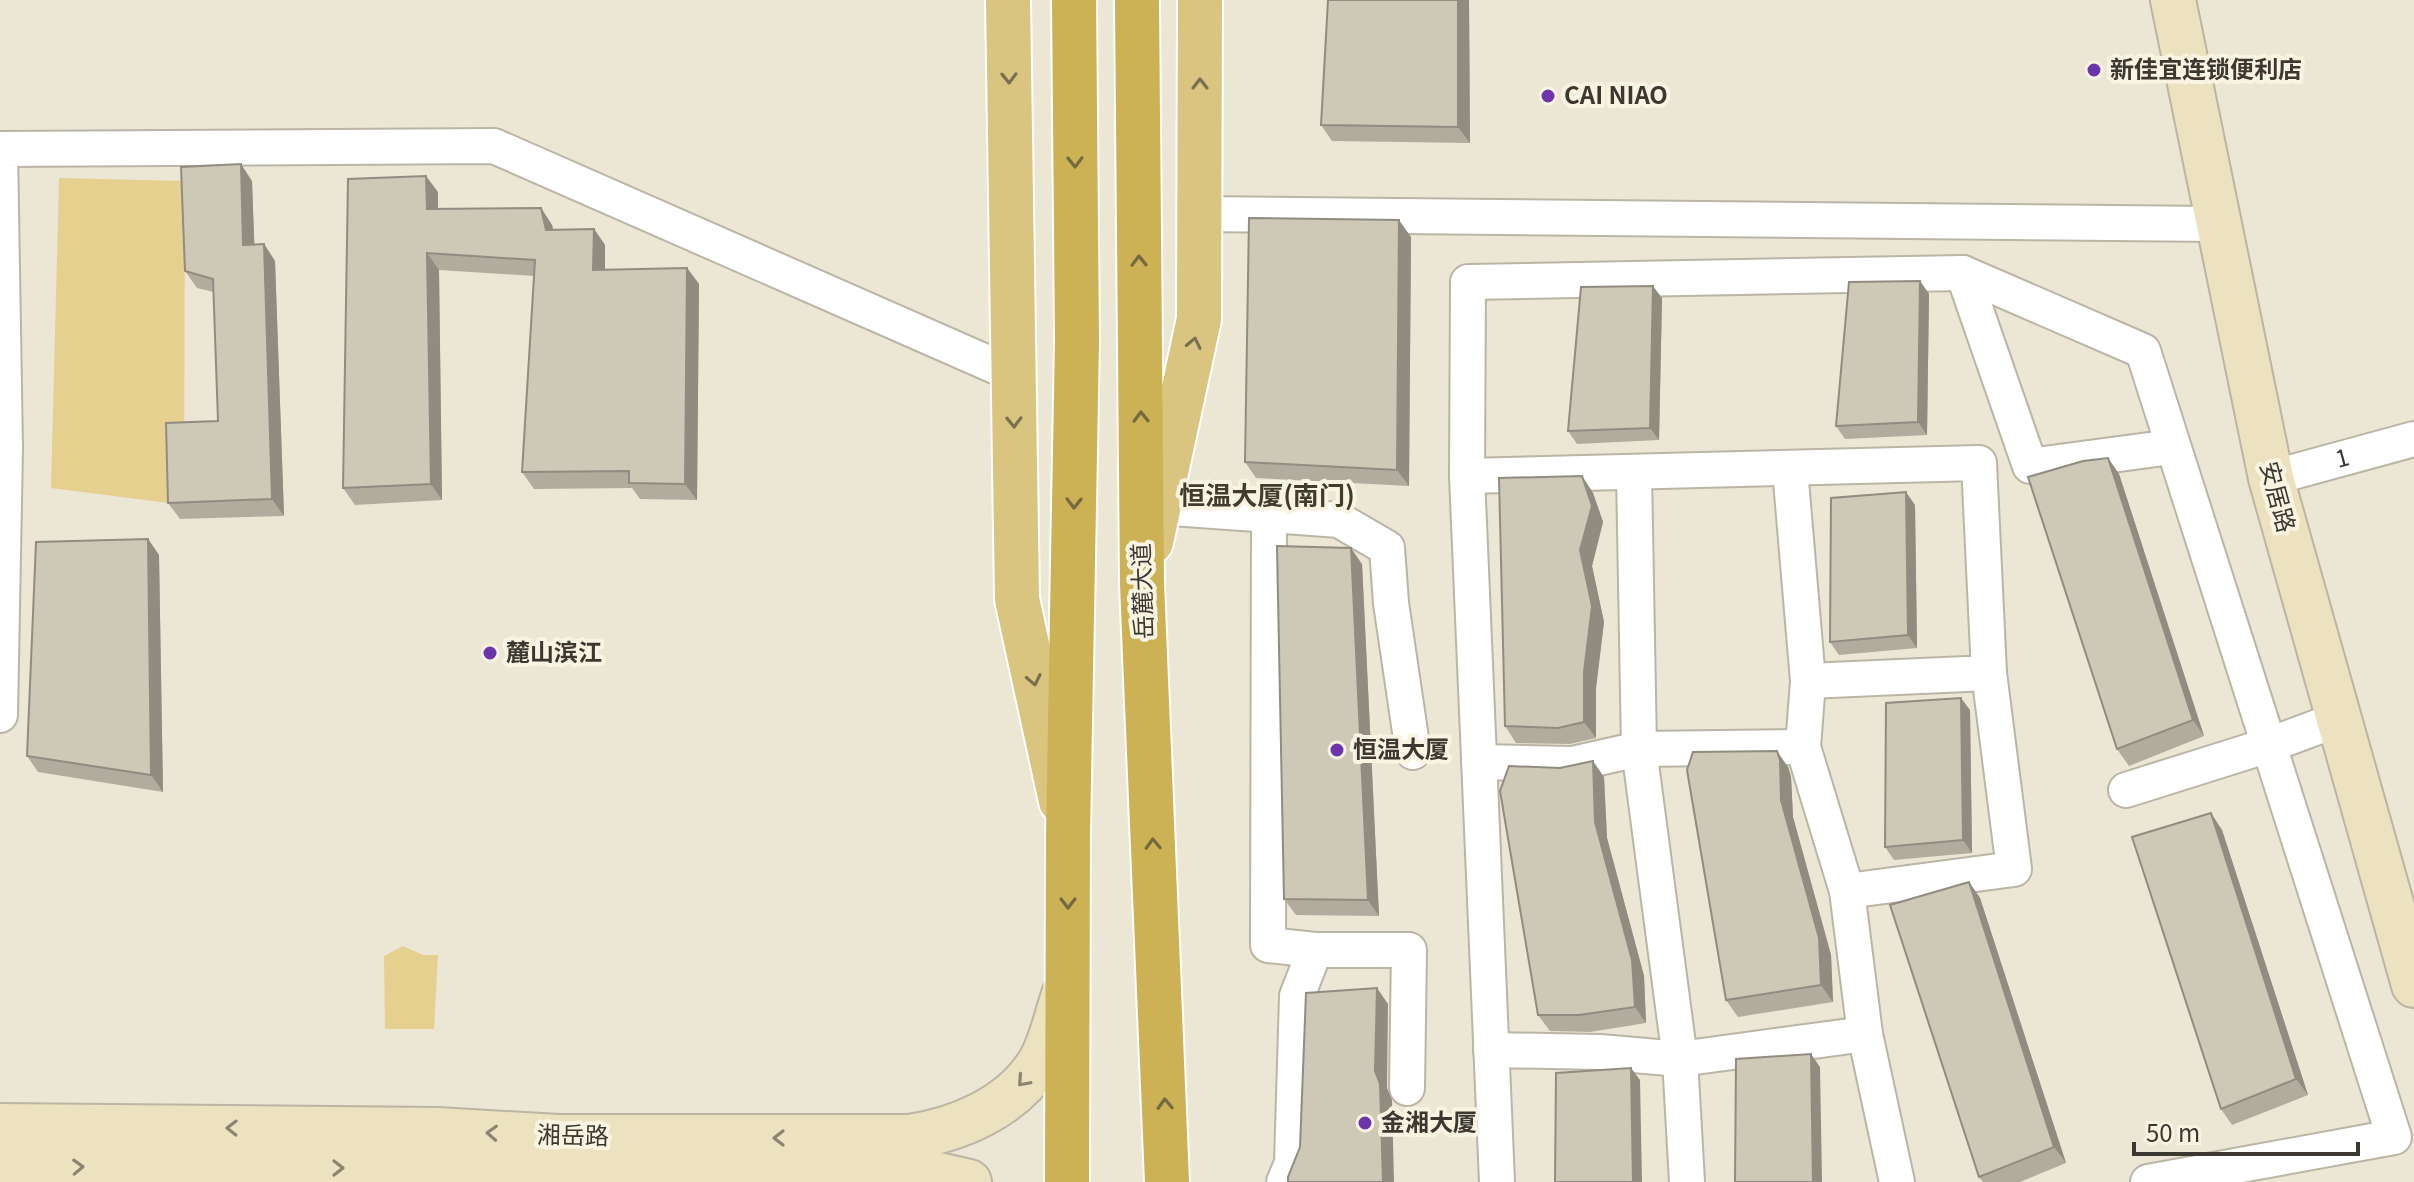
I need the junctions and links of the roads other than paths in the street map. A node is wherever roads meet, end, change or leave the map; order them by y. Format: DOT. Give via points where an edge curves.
graph roads {
  1 [pos="1008,0"];
  2 [pos="1074,0"];
  3 [pos="1137,0"];
  4 [pos="1200,0"];
  5 [pos="2173,0"];
  6 [pos="1200,214"];
  7 [pos="2218,224"];
  8 [pos="1963,273"];
  9 [pos="1013,374"];
  10 [pos="2414,439"];
  11 [pos="2,448"];
  12 [pos="2164,448"];
  13 [pos="1790,469"];
  14 [pos="1634,472"];
  15 [pos="1467,476"];
  16 [pos="2271,478"];
  17 [pos="1158,507"];
  18 [pos="1269,515"];
  19 [pos="1142,584"];
  20 [pos="1989,673"];
  21 [pos="1808,681"];
  22 [pos="0,715"];
  23 [pos="2339,719"];
  24 [pos="2269,745"];
  25 [pos="1803,747"];
  26 [pos="1639,749"];
  27 [pos="1413,752"];
  28 [pos="1479,762"];
  29 [pos="2126,790"];
  30 [pos="1068,834"];
  31 [pos="1847,891"];
  32 [pos="1315,950"];
  33 [pos="2414,985"];
  34 [pos="1067,986"];
  35 [pos="1865,1034"];
  36 [pos="1491,1050"];
  37 [pos="1680,1059"];
  38 [pos="1407,1088"];
  39 [pos="0,1126"];
  40 [pos="0,1170"];
  41 [pos="969,1182"];
  42 [pos="1067,1182"];
  43 [pos="1167,1182"];
  44 [pos="1284,1182"];
  45 [pos="1497,1182"];
  46 [pos="1687,1182"];
  47 [pos="1897,1182"];
  48 [pos="2148,1182"];
  1 -- 9 [label="main road, one-way"];
  2 -- 30 [label="highway, one-way" via="1077,341"];
  19 -- 3 [label="highway, 岳麓大道, one-way"];
  6 -- 4 [label="main road, one-way"];
  5 -- 7 [label="main road, 安居路"];
  6 -- 7 [label="street"];
  17 -- 6 [label="main road, one-way" via="1199,319"];
  7 -- 16 [label="main road, 安居路"];
  8 -- 12 [label="street" via="2030,466"];
  8 -- 15 [label="street" via="1468,282"];
  8 -- 24 [label="street" via="2143,351"];
  9 -- 11 [label="street" via="494,146 0,149"];
  9 -- 30 [label="main road, one-way" via="1017,599"];
  10 -- 16 [label="street, 1"];
  11 -- 22 [label="street"];
  13 -- 14 [label="street"];
  13 -- 20 [label="street" via="1979,463"];
  13 -- 21 [label="street"];
  14 -- 15 [label="street"];
  14 -- 26 [label="street"];
  15 -- 28 [label="street"];
  16 -- 23 [label="main road, 安居路"];
  17 -- 18 [label="street"];
  17 -- 19 [label="main road"];
  18 -- 27 [label="street" via="1339,520 1387,548"];
  18 -- 32 [label="street" via="1268,945"];
  43 -- 19 [label="highway, 岳麓大道, one-way"];
  20 -- 21 [label="street"];
  20 -- 31 [label="street" via="2014,869"];
  21 -- 25 [label="street"];
  23 -- 24 [label="street"];
  23 -- 33 [label="main road, 安居路"];
  24 -- 29 [label="street"];
  24 -- 48 [label="street" via="2394,1137"];
  25 -- 26 [label="street"];
  25 -- 31 [label="street"];
  26 -- 28 [label="street" via="1572,764"];
  26 -- 37 [label="street"];
  28 -- 36 [label="street"];
  30 -- 34 [label="highway, one-way"];
  31 -- 35 [label="street"];
  32 -- 38 [label="street" via="1409,950"];
  32 -- 44 [label="street" via="1297,996 1292,1163"];
  34 -- 39 [label="main road, 湘岳路, one-way" via="1040,1062 1017,1089 964,1123 909,1137 559,1137 437,1130"];
  34 -- 42 [label="highway"];
  35 -- 37 [label="street"];
  35 -- 47 [label="street"];
  36 -- 37 [label="street"];
  36 -- 45 [label="street"];
  37 -- 46 [label="street"];
  40 -- 41 [label="main road, 湘岳路, one-way" via="881,1170"];
}
